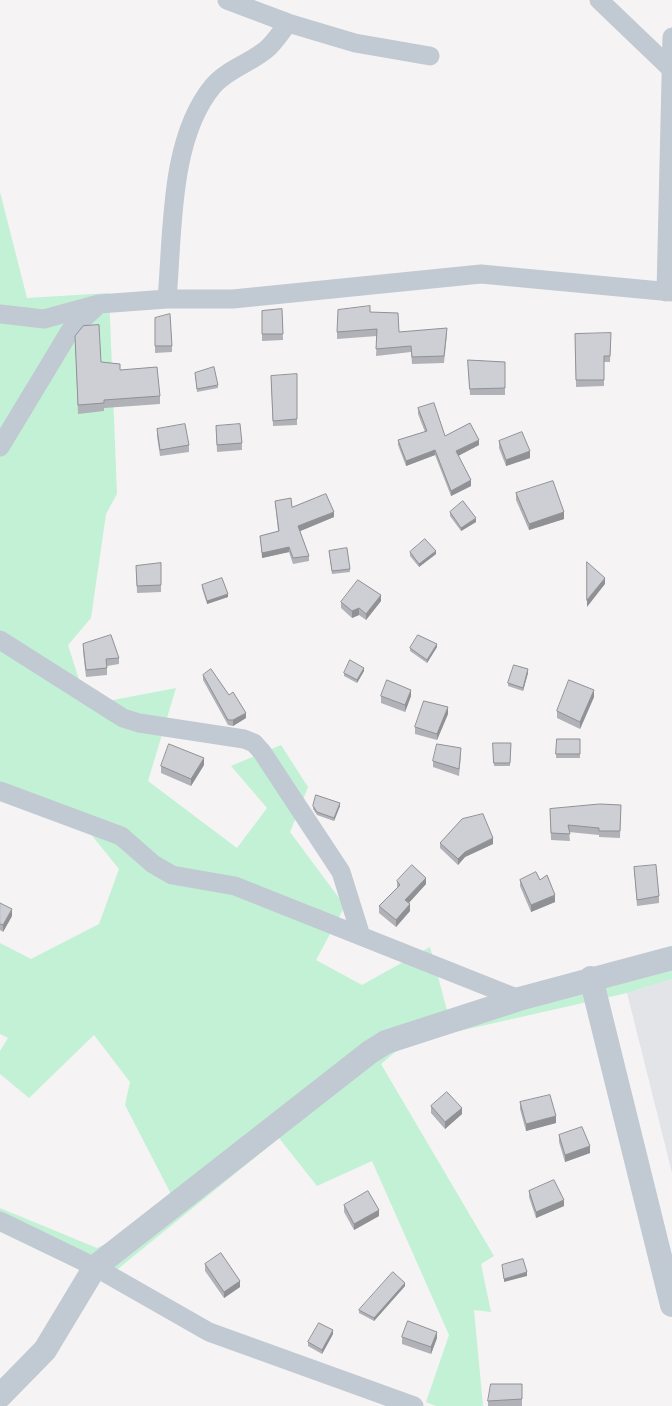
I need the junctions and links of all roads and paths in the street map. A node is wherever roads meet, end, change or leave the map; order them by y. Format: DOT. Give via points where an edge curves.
graph roads {
  1 [pos="226,0"];
  2 [pos="599,0"];
  3 [pos="288,23"];
  4 [pos="672,37"];
  5 [pos="430,56"];
  6 [pos="671,69"];
  7 [pos="669,292"];
  8 [pos="167,299"];
  9 [pos="99,304"];
  10 [pos="0,314"];
  11 [pos="0,447"];
  12 [pos="0,640"];
  13 [pos="0,791"];
  14 [pos="361,936"];
  15 [pos="672,958"];
  16 [pos="591,978"];
  17 [pos="519,999"];
  18 [pos="0,1221"];
  19 [pos="95,1266"];
  20 [pos="672,1305"];
  21 [pos="0,1396"];
  22 [pos="414,1406"];
  1 -- 3 [label="street"];
  2 -- 6 [label="street"];
  3 -- 5 [label="street" via="355,44"];
  3 -- 8 [label="street" via="269,48 239,65 214,85 196,110 179,162"];
  4 -- 6 [label="street"];
  6 -- 7 [label="street"];
  7 -- 8 [label="street" via="481,274 239,298"];
  8 -- 9 [label="street"];
  9 -- 10 [label="street" via="44,319"];
  9 -- 11 [label="street" via="70,331"];
  12 -- 14 [label="street" via="123,718 254,743 341,872"];
  13 -- 14 [label="street" via="121,836 153,864 172,875 235,886"];
  14 -- 17 [label="street"];
  15 -- 16 [label="street"];
  16 -- 17 [label="street"];
  16 -- 20 [label="street"];
  17 -- 19 [label="street" via="386,1042 370,1052"];
  18 -- 19 [label="street"];
  19 -- 21 [label="street" via="45,1350"];
  19 -- 22 [label="street" via="209,1332"];
}
